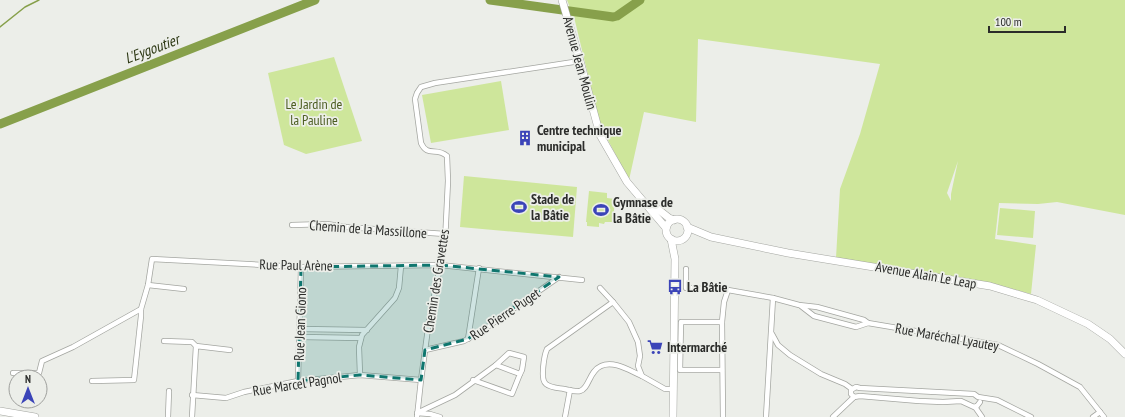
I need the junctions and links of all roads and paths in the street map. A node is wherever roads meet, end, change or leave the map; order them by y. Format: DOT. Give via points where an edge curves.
graph roads {
  1 [pos="563,2"];
  2 [pos="580,61"];
  3 [pos="630,185"];
  4 [pos="674,220"];
  5 [pos="292,225"];
  6 [pos="687,227"];
  7 [pos="666,228"];
  8 [pos="445,234"];
  9 [pos="711,237"];
  10 [pos="671,239"];
  11 [pos="683,239"];
  12 [pos="675,259"];
  13 [pos="440,265"];
  14 [pos="401,266"];
  15 [pos="302,267"];
  16 [pos="479,268"];
  17 [pos="686,270"];
  18 [pos="559,277"];
  19 [pos="582,280"];
  20 [pos="148,285"];
  21 [pos="600,288"];
  22 [pos="184,289"];
  23 [pos="728,290"];
  24 [pos="773,298"];
  25 [pos="613,302"];
  26 [pos="799,305"];
  27 [pos="141,309"];
  28 [pos="722,322"];
  29 [pos="868,323"];
  30 [pos="300,329"];
  31 [pos="367,330"];
  32 [pos="771,330"];
  33 [pos="300,337"];
  34 [pos="361,338"];
  35 [pos="468,339"];
  36 [pos="164,341"];
  37 [pos="196,346"];
  38 [pos="230,350"];
  39 [pos="425,350"];
  40 [pos="1125,354"];
  41 [pos="496,364"];
  42 [pos="40,369"];
  43 [pos="722,370"];
  44 [pos="520,374"];
  45 [pos="360,375"];
  46 [pos="642,376"];
  47 [pos="420,380"];
  48 [pos="473,380"];
  49 [pos="92,381"];
  50 [pos="298,381"];
  51 [pos="860,388"];
  52 [pos="674,389"];
  53 [pos="852,389"];
  54 [pos="570,390"];
  55 [pos="168,391"];
  56 [pos="192,395"];
  57 [pos="970,395"];
  58 [pos="860,396"];
  59 [pos="854,397"];
  60 [pos="978,397"];
  61 [pos="997,400"];
  62 [pos="980,402"];
  63 [pos="968,403"];
  64 [pos="976,407"];
  65 [pos="841,409"];
  66 [pos="0,411"];
  67 [pos="1100,412"];
  68 [pos="417,415"];
  69 [pos="35,417"];
  70 [pos="168,417"];
  71 [pos="192,417"];
  72 [pos="440,417"];
  73 [pos="565,417"];
  74 [pos="673,417"];
  75 [pos="723,417"];
  76 [pos="766,417"];
  77 [pos="833,417"];
  78 [pos="840,417"];
  79 [pos="982,417"];
  80 [pos="1031,417"];
  81 [pos="1093,417"];
  82 [pos="1104,417"];
  1 -- 2 [label="street, Avenue Jean Moulin"];
  2 -- 3 [label="street, Avenue Jean Moulin" via="597,129"];
  2 -- 8 [label="street, Chemin des Gravettes" via="421,87 415,99 421,143 427,151 442,152 447,156"];
  3 -- 4 [label="street, Avenue Jean Moulin" via="659,212"];
  3 -- 7 [label="street, Avenue Jean Moulin"];
  4 -- 6 [label="street" via="682,221"];
  4 -- 7 [label="street"];
  5 -- 8 [label="street, Chemin de la Massillone" via="327,224 346,228"];
  6 -- 9 [label="street, Avenue Alain Le Leap"];
  6 -- 11 [label="street"];
  7 -- 10 [label="street"];
  8 -- 13 [label="street, Chemin des Gravettes"];
  9 -- 11 [label="street, Avenue Alain Le Leap"];
  9 -- 40 [label="street, Avenue Alain Le Leap" via="788,253 990,286 1037,300 1088,324 1110,339"];
  10 -- 11 [label="street"];
  10 -- 12 [label="street"];
  11 -- 12 [label="street"];
  12 -- 52 [label="street"];
  13 -- 14 [label="street, Rue Paul Arène"];
  13 -- 16 [label="street, Rue Paul Arène"];
  13 -- 39 [label="street, Chemin des Gravettes"];
  14 -- 15 [label="street, Rue Paul Arène"];
  14 -- 31 [label="street" via="399,288 395,298"];
  15 -- 20 [label="street, Rue Paul Arène" via="152,259"];
  15 -- 30 [label="street, Rue Jean Giono"];
  16 -- 18 [label="street, Rue Paul Arène"];
  16 -- 35 [label="street"];
  17 -- 23 [label="street, Rue Maréchal Lyautey" via="686,288"];
  18 -- 19 [label="street, Rue Paul Arène"];
  18 -- 35 [label="street, Rue Pierre Puget"];
  20 -- 22 [label="street"];
  20 -- 27 [label="street"];
  21 -- 25 [label="street"];
  23 -- 24 [label="street, Rue Maréchal Lyautey"];
  23 -- 28 [label="street"];
  24 -- 26 [label="street, Rue Maréchal Lyautey"];
  24 -- 32 [label="street"];
  25 -- 46 [label="street" via="629,322 638,342 638,366"];
  25 -- 54 [label="street" via="547,349 542,379 549,386"];
  26 -- 29 [label="street, Rue Maréchal Lyautey" via="817,307"];
  26 -- 29 [label="street, Rue Maréchal Lyautey" via="814,316 856,327"];
  27 -- 42 [label="street" via="73,347 42,361"];
  27 -- 49 [label="street" via="134,380"];
  28 -- 43 [label="street"];
  28 -- 43 [label="street" via="681,322 680,370"];
  29 -- 67 [label="street, Rue Maréchal Lyautey" via="998,345 1080,387"];
  30 -- 31 [label="street"];
  30 -- 33 [label="street, Rue Jean Giono"];
  31 -- 34 [label="street"];
  32 -- 53 [label="street" via="774,340 790,355"];
  32 -- 76 [label="street"];
  33 -- 34 [label="street"];
  33 -- 50 [label="street, Rue Jean Giono"];
  34 -- 45 [label="street"];
  35 -- 39 [label="street, Rue Pierre Puget"];
  36 -- 37 [label="street" via="192,342"];
  37 -- 38 [label="street"];
  37 -- 56 [label="street"];
  39 -- 47 [label="street, Chemin des Gravettes"];
  41 -- 44 [label="street"];
  41 -- 44 [label="street" via="509,353 524,358"];
  41 -- 48 [label="street"];
  43 -- 75 [label="street"];
  44 -- 48 [label="street" via="512,394"];
  45 -- 47 [label="street, Rue Marcel Pagnol"];
  45 -- 50 [label="street, Rue Marcel Pagnol"];
  46 -- 52 [label="street" via="665,389"];
  46 -- 54 [label="street" via="610,364 593,371 585,388 579,392"];
  47 -- 68 [label="street, Chemin des Gravettes"];
  48 -- 68 [label="street" via="455,395"];
  50 -- 56 [label="street, Rue Marcel Pagnol" via="226,398"];
  51 -- 53 [label="street"];
  51 -- 57 [label="street"];
  51 -- 58 [label="street"];
  52 -- 74 [label="street"];
  53 -- 59 [label="street" via="851,394"];
  54 -- 73 [label="street"];
  55 -- 70 [label="street"];
  56 -- 71 [label="street"];
  57 -- 60 [label="street"];
  57 -- 63 [label="street"];
  58 -- 59 [label="street"];
  58 -- 63 [label="street" via="943,402 956,400"];
  59 -- 65 [label="street"];
  60 -- 61 [label="street"];
  60 -- 62 [label="street"];
  61 -- 62 [label="street"];
  61 -- 80 [label="street"];
  62 -- 64 [label="street"];
  63 -- 64 [label="street"];
  64 -- 79 [label="street"];
  65 -- 77 [label="street"];
  65 -- 78 [label="street"];
  66 -- 69 [label="street"];
  67 -- 81 [label="street"];
  67 -- 82 [label="street, Rue Maréchal Lyautey"];
  68 -- 72 [label="street" via="430,414"];
}
